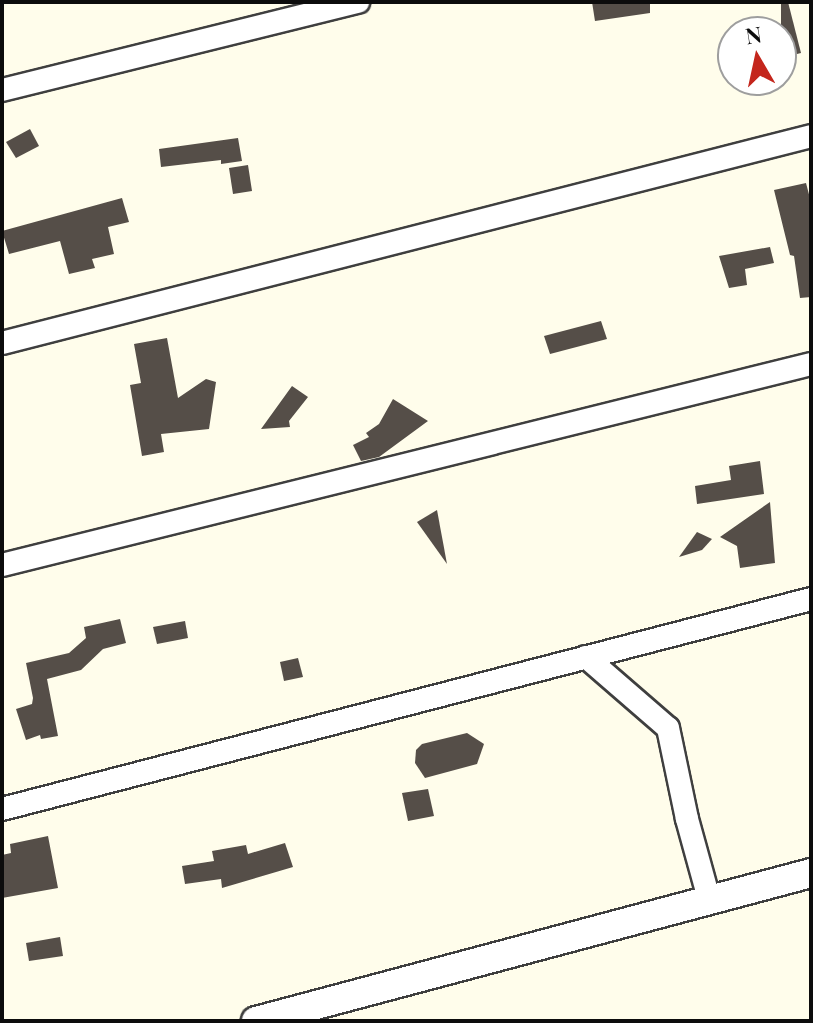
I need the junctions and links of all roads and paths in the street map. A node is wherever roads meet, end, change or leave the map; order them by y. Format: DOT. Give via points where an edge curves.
graph roads {
  1 [pos="358,2"];
  2 [pos="2,90"];
  3 [pos="811,136"];
  4 [pos="2,343"];
  5 [pos="811,364"];
  6 [pos="2,565"];
  7 [pos="811,599"];
  8 [pos="586,657"];
  9 [pos="2,809"];
  10 [pos="811,873"];
  11 [pos="709,899"];
  12 [pos="256,1021"];
  1 -- 2 [label="street"];
  3 -- 4 [label="street"];
  5 -- 6 [label="street"];
  7 -- 8 [label="street"];
  8 -- 9 [label="street"];
  8 -- 11 [label="street" via="668,728"];
  10 -- 11 [label="street"];
  11 -- 12 [label="street"];
}
